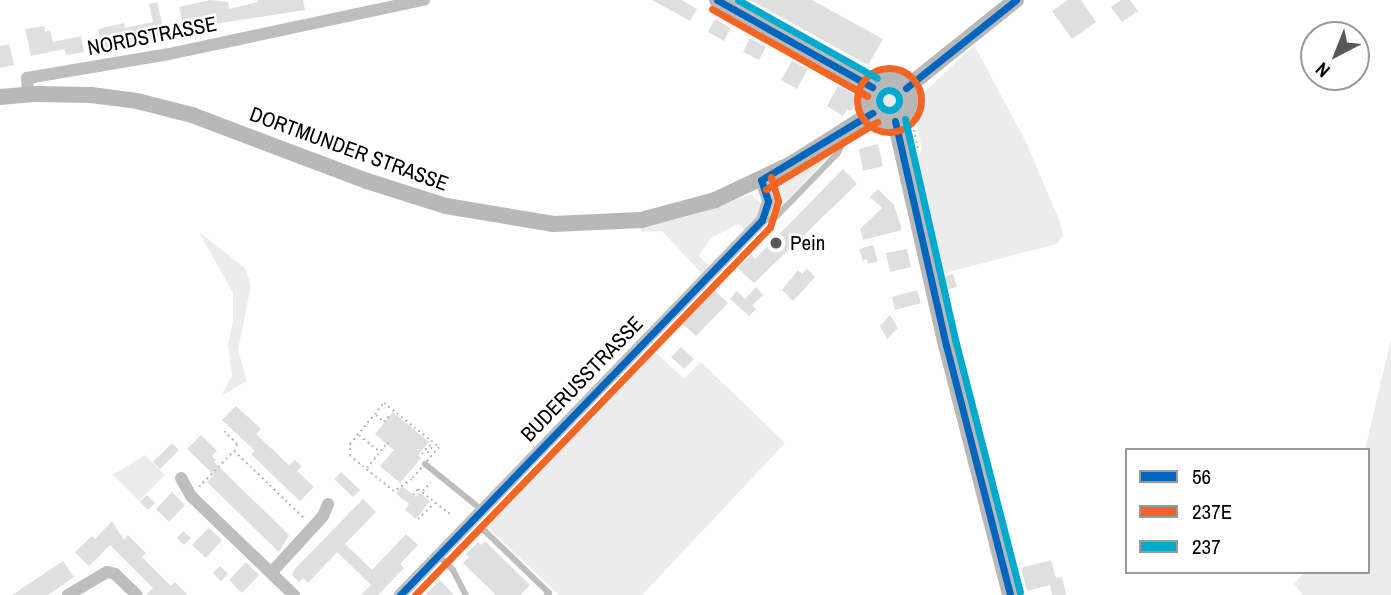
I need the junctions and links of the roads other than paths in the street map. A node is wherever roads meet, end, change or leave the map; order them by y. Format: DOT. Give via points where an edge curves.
graph roads {
  1 [pos="424,0"];
  2 [pos="717,0"];
  3 [pos="1016,0"];
  4 [pos="909,86"];
  5 [pos="872,87"];
  6 [pos="28,94"];
  7 [pos="0,97"];
  8 [pos="872,113"];
  9 [pos="895,121"];
  10 [pos="837,135"];
  11 [pos="761,180"];
  12 [pos="762,220"];
  13 [pos="425,464"];
  14 [pos="181,478"];
  15 [pos="328,504"];
  16 [pos="482,510"];
  17 [pos="443,560"];
  18 [pos="271,573"];
  19 [pos="68,595"];
  20 [pos="137,595"];
  21 [pos="294,595"];
  22 [pos="400,595"];
  23 [pos="467,595"];
  24 [pos="547,595"];
  25 [pos="1010,595"];
  1 -- 6 [label="street, NORDSTRASSE" via="169,54 26,78"];
  2 -- 5 [label="main road"];
  3 -- 4 [label="main road"];
  4 -- 5 [label="main road" via="891,79"];
  4 -- 9 [label="main road" via="910,103"];
  5 -- 8 [label="main road" via="867,101"];
  6 -- 7 [label="main road, DORTMUNDER STRASSE"];
  6 -- 11 [label="main road, DORTMUNDER STRASSE" via="136,101 192,115 446,206 553,224 641,220 715,200"];
  8 -- 9 [label="main road" via="878,119"];
  8 -- 10 [label="main road, DORTMUNDER STRASSE"];
  9 -- 25 [label="main road"];
  10 -- 11 [label="main road, DORTMUNDER STRASSE"];
  10 -- 12 [label="lane" via="841,147 837,153 774,219"];
  11 -- 12 [label="street" via="768,201"];
  12 -- 16 [label="street, BUDERUSSTRASSE"];
  13 -- 16 [label="lane"];
  14 -- 18 [label="street" via="191,496"];
  15 -- 18 [label="street"];
  16 -- 17 [label="street, BUDERUSSTRASSE"];
  17 -- 22 [label="street, BUDERUSSTRASSE"];
  17 -- 23 [label="lane"];
  17 -- 24 [label="lane" via="480,530 485,531"];
  18 -- 21 [label="street"];
  19 -- 20 [label="street" via="111,572"];
}
